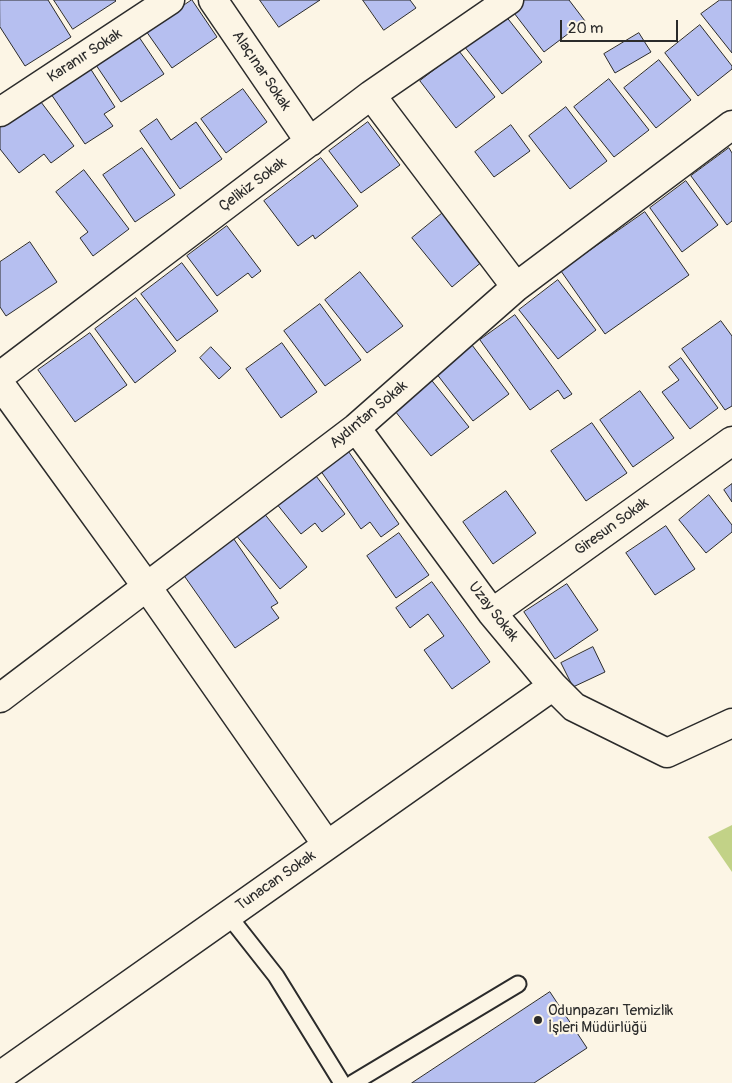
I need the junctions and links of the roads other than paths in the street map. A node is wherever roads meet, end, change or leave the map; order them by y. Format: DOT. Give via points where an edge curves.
graph roads {
  1 [pos="170,0"];
  2 [pos="213,0"];
  3 [pos="509,0"];
  4 [pos="370,95"];
  5 [pos="0,112"];
  6 [pos="732,125"];
  7 [pos="310,142"];
  8 [pos="516,287"];
  9 [pos="0,376"];
  10 [pos="0,384"];
  11 [pos="356,428"];
  12 [pos="732,441"];
  13 [pos="147,587"];
  14 [pos="492,613"];
  15 [pos="552,686"];
  16 [pos="0,698"];
  17 [pos="732,723"];
  18 [pos="327,845"];
  19 [pos="228,916"];
  20 [pos="518,984"];
  21 [pos="0,1076"];
  22 [pos="342,1083"];
  23 [pos="353,1083"];
  1 -- 5 [label="street, Karanır Sokak"];
  2 -- 7 [label="street, Alaçınar Sokak"];
  3 -- 4 [label="street, Çelikiz Sokak"];
  4 -- 7 [label="street, Çelikiz Sokak"];
  4 -- 8 [label="street"];
  6 -- 8 [label="street, Aydıntan Sokak"];
  7 -- 9 [label="street, Çelikiz Sokak"];
  8 -- 11 [label="street, Aydıntan Sokak"];
  10 -- 13 [label="street"];
  11 -- 13 [label="street, Aydıntan Sokak"];
  11 -- 14 [label="street, Uzay Sokak"];
  12 -- 14 [label="street, Giresun Sokak"];
  13 -- 16 [label="street, Aydıntan Sokak"];
  13 -- 18 [label="street"];
  14 -- 15 [label="street, Uzay Sokak"];
  15 -- 17 [label="street, Uzay Sokak" via="574,708 667,753"];
  15 -- 18 [label="street, Tunacan Sokak"];
  18 -- 19 [label="street, Tunacan Sokak"];
  19 -- 21 [label="street, Tunacan Sokak"];
  19 -- 22 [label="lane" via="276,976"];
  20 -- 23 [label="lane"];
}
